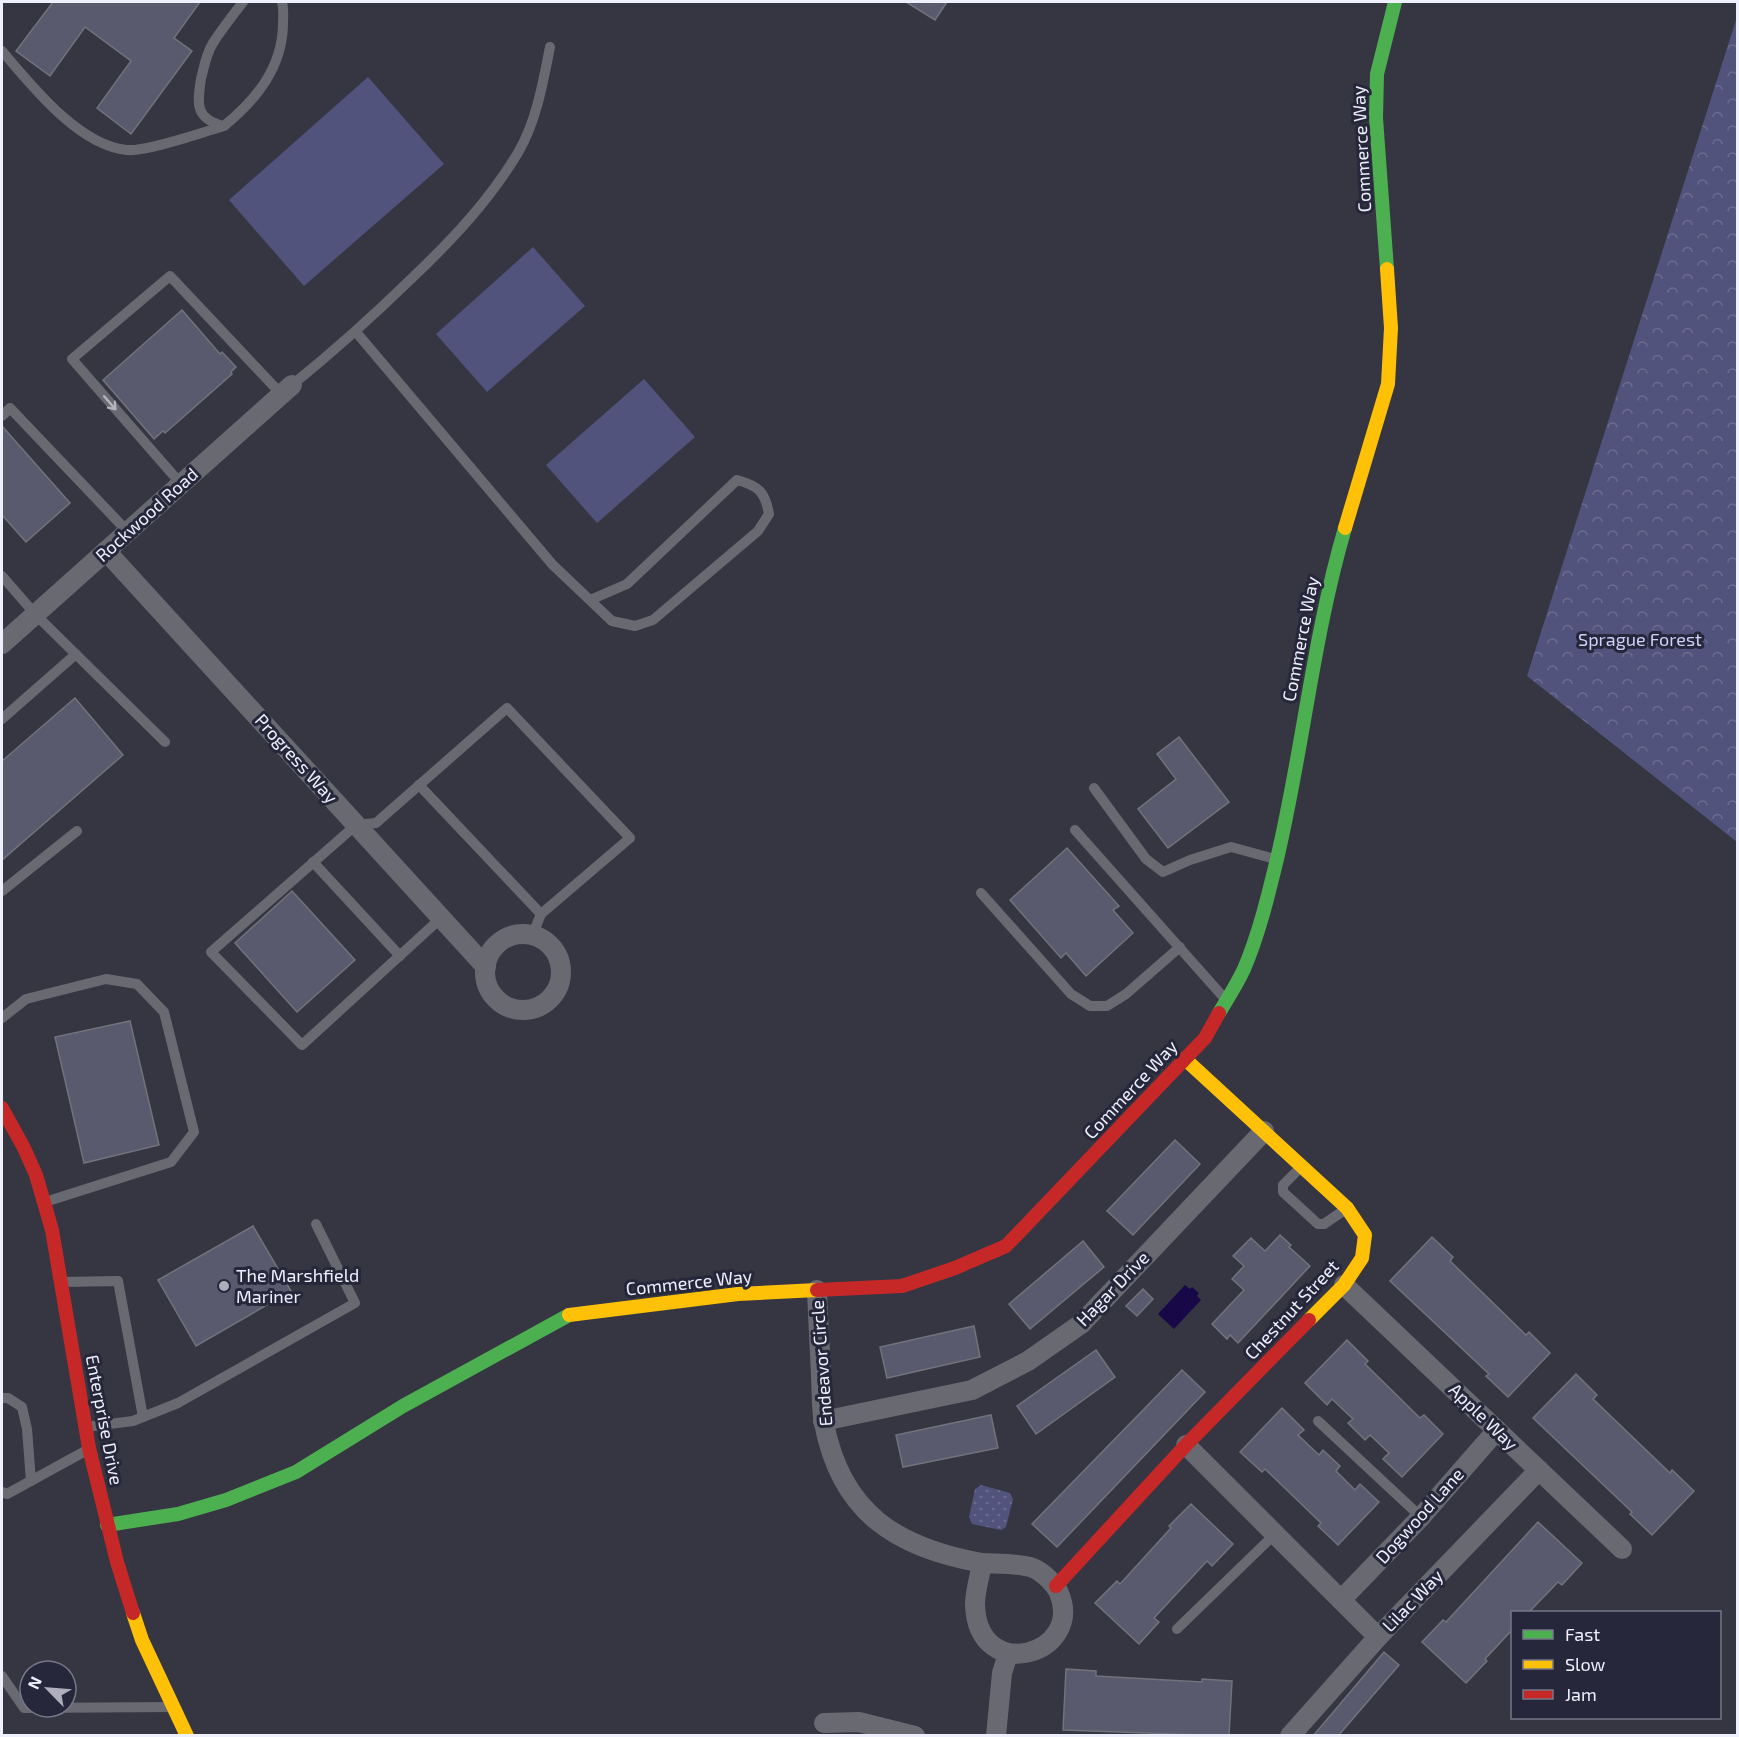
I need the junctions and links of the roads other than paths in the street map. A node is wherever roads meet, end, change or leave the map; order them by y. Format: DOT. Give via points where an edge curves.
graph roads {
  1 [pos="243,2"];
  2 [pos="282,2"];
  3 [pos="1395,2"];
  4 [pos="550,47"];
  5 [pos="2,51"];
  6 [pos="224,126"];
  7 [pos="356,332"];
  8 [pos="287,390"];
  9 [pos="2,416"];
  10 [pos="181,484"];
  11 [pos="128,532"];
  12 [pos="106,551"];
  13 [pos="2,576"];
  14 [pos="590,600"];
  15 [pos="35,614"];
  16 [pos="2,644"];
  17 [pos="76,654"];
  18 [pos="2,718"];
  19 [pos="165,742"];
  20 [pos="419,785"];
  21 [pos="1094,788"];
  22 [pos="356,825"];
  23 [pos="1075,830"];
  24 [pos="77,831"];
  25 [pos="1277,859"];
  26 [pos="313,862"];
  27 [pos="2,891"];
  28 [pos="981,894"];
  29 [pos="541,914"];
  30 [pos="441,918"];
  31 [pos="532,936"];
  32 [pos="1180,947"];
  33 [pos="400,956"];
  34 [pos="486,967"];
  35 [pos="1227,1000"];
  36 [pos="2,1018"];
  37 [pos="1185,1059"];
  38 [pos="3,1115"];
  39 [pos="1264,1131"];
  40 [pos="1302,1165"];
  41 [pos="44,1202"];
  42 [pos="1347,1208"];
  43 [pos="316,1224"];
  44 [pos="61,1282"];
  45 [pos="1344,1285"];
  46 [pos="817,1290"];
  47 [pos="2,1398"];
  48 [pos="143,1417"];
  49 [pos="1318,1421"];
  50 [pos="823,1422"];
  51 [pos="86,1427"];
  52 [pos="1497,1430"];
  53 [pos="1186,1445"];
  54 [pos="89,1448"];
  55 [pos="1539,1470"];
  56 [pos="32,1480"];
  57 [pos="3,1496"];
  58 [pos="1421,1517"];
  59 [pos="107,1525"];
  60 [pos="1275,1534"];
  61 [pos="1622,1549"];
  62 [pos="982,1563"];
  63 [pos="1056,1586"];
  64 [pos="1341,1600"];
  65 [pos="1177,1629"];
  66 [pos="1378,1637"];
  67 [pos="1008,1654"];
  68 [pos="2,1676"];
  69 [pos="174,1707"];
  70 [pos="824,1723"];
  71 [pos="187,1736"];
  72 [pos="915,1736"];
  73 [pos="996,1736"];
  74 [pos="1290,1736"];
  1 -- 6 [label="lane" via="211,45 197,102 211,123"];
  2 -- 6 [label="lane" via="280,52 271,73 257,95"];
  3 -- 25 [label="street, Commerce Way" via="1377,74 1376,107 1391,328 1388,384 1333,570"];
  4 -- 7 [label="lane" via="541,96 520,149 482,206"];
  5 -- 6 [label="lane" via="71,124 100,142 127,150"];
  7 -- 8 [label="lane"];
  7 -- 14 [label="lane" via="552,564"];
  8 -- 10 [label="street, Rockwood Road"];
  8 -- 10 [label="lane, one-way" via="170,276 72,358"];
  9 -- 11 [label="lane" via="10,408"];
  10 -- 11 [label="street, Rockwood Road"];
  11 -- 12 [label="street, Rockwood Road"];
  12 -- 15 [label="street, Rockwood Road"];
  12 -- 22 [label="street, Progress Way"];
  13 -- 15 [label="lane"];
  14 -- 14 [label="lane" via="612,621 635,626 653,620 758,531 770,514 766,499 754,484 738,480 627,584"];
  15 -- 16 [label="street, Rockwood Road"];
  15 -- 17 [label="lane"];
  17 -- 18 [label="lane"];
  17 -- 19 [label="lane"];
  20 -- 22 [label="lane" via="376,823"];
  20 -- 29 [label="lane"];
  20 -- 29 [label="lane" via="507,708 630,838"];
  21 -- 25 [label="lane" via="1146,859 1162,872 1231,847"];
  22 -- 26 [label="lane"];
  22 -- 30 [label="street, Progress Way"];
  23 -- 32 [label="lane"];
  24 -- 27 [label="lane"];
  25 -- 35 [label="street, Commerce Way" via="1244,969"];
  26 -- 33 [label="lane"];
  26 -- 33 [label="lane" via="212,952 302,1046"];
  28 -- 32 [label="lane" via="1071,994 1090,1006 1107,1006 1126,994"];
  29 -- 31 [label="lane"];
  30 -- 33 [label="lane"];
  30 -- 34 [label="street, Progress Way"];
  31 -- 34 [label="street" via="505,939 495,946"];
  31 -- 34 [label="street, Progress Way" via="548,944 560,964 561,977 549,1000 525,1010 500,1002 491,993"];
  32 -- 35 [label="lane"];
  35 -- 37 [label="street, Commerce Way" via="1205,1038"];
  36 -- 41 [label="lane" via="26,999 106,979 137,984 164,1012 194,1132 171,1162"];
  37 -- 39 [label="street, Chestnut Street"];
  37 -- 46 [label="street, Commerce Way" via="1006,1246 902,1286"];
  38 -- 41 [label="street, Enterprise Drive" via="24,1148"];
  39 -- 40 [label="street, Chestnut Street"];
  39 -- 50 [label="street, Hagar Drive" via="1081,1324 1028,1361 972,1390"];
  40 -- 42 [label="street, Chestnut Street"];
  40 -- 42 [label="lane" via="1283,1185 1283,1191 1318,1224"];
  41 -- 44 [label="street, Enterprise Drive"];
  42 -- 45 [label="street, Chestnut Street" via="1365,1235 1362,1258"];
  43 -- 48 [label="lane" via="355,1303 178,1403"];
  44 -- 48 [label="lane" via="118,1281"];
  44 -- 51 [label="street, Enterprise Drive"];
  45 -- 52 [label="street, Apple Way"];
  45 -- 53 [label="street, Chestnut Street"];
  46 -- 50 [label="street, Endeavor Circle"];
  46 -- 59 [label="street, Commerce Way" via="738,1294 571,1314 403,1406 296,1472 178,1514"];
  47 -- 56 [label="lane" via="22,1407"];
  48 -- 51 [label="lane"];
  49 -- 58 [label="lane"];
  50 -- 62 [label="street, Endeavor Circle" via="846,1485 865,1510 889,1531 918,1547"];
  51 -- 54 [label="street, Enterprise Drive"];
  52 -- 55 [label="street, Apple Way"];
  52 -- 58 [label="street, Dogwood Lane"];
  53 -- 60 [label="street"];
  53 -- 63 [label="street, Chestnut Street"];
  54 -- 56 [label="lane"];
  54 -- 59 [label="street, Enterprise Drive"];
  55 -- 61 [label="street, Apple Way"];
  55 -- 66 [label="street, Lilac Way"];
  56 -- 57 [label="lane"];
  58 -- 64 [label="street, Dogwood Lane"];
  59 -- 69 [label="street, Enterprise Drive" via="142,1640"];
  60 -- 64 [label="street"];
  60 -- 65 [label="lane"];
  62 -- 63 [label="street, Endeavor Circle" via="1034,1569"];
  62 -- 67 [label="street" via="975,1604 981,1632 993,1646"];
  63 -- 67 [label="street" via="1063,1602 1061,1626 1046,1646 1027,1654"];
  64 -- 66 [label="street"];
  66 -- 74 [label="street, Lilac Way"];
  67 -- 73 [label="street" via="1002,1673"];
  68 -- 69 [label="lane" via="24,1708"];
  69 -- 71 [label="street, Enterprise Drive"];
  70 -- 72 [label="street" via="859,1722"];
}
